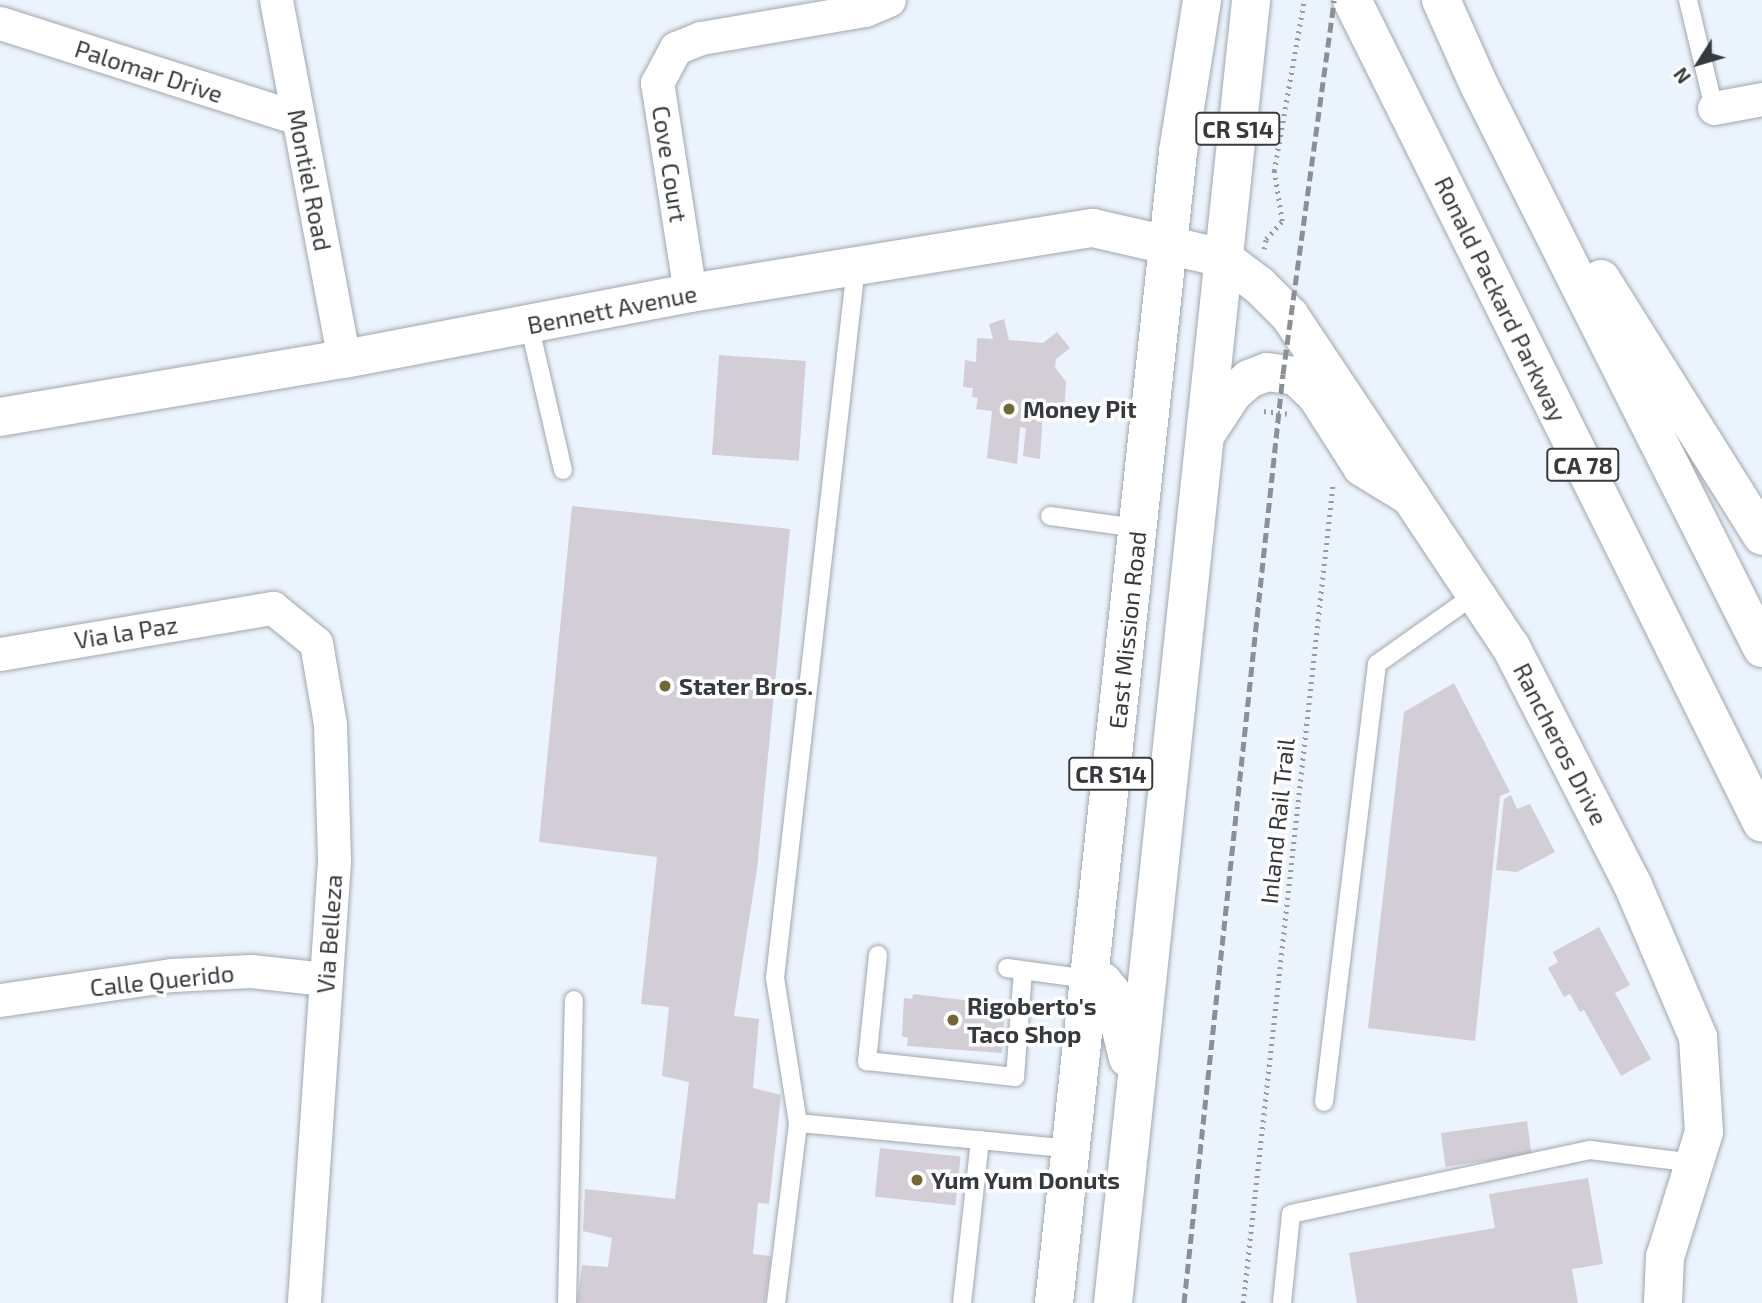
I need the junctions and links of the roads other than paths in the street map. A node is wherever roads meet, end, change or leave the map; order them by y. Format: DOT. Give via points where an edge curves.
graph roads {
  1 [pos="276,0"];
  2 [pos="889,0"];
  3 [pos="1202,0"];
  4 [pos="1251,0"];
  5 [pos="1352,0"];
  6 [pos="1441,0"];
  7 [pos="1688,0"];
  8 [pos="0,23"];
  9 [pos="1480,87"];
  10 [pos="1762,99"];
  11 [pos="1714,108"];
  12 [pos="298,118"];
  13 [pos="1168,245"];
  14 [pos="1223,258"];
  15 [pos="856,267"];
  16 [pos="690,293"];
  17 [pos="529,324"];
  18 [pos="344,359"];
  19 [pos="0,417"];
  20 [pos="1205,436"];
  21 [pos="563,470"];
  22 [pos="1411,497"];
  23 [pos="1050,516"];
  24 [pos="1138,528"];
  25 [pos="1762,536"];
  26 [pos="1476,594"];
  27 [pos="252,611"];
  28 [pos="1762,648"];
  29 [pos="0,653"];
  30 [pos="1762,823"];
  31 [pos="878,955"];
  32 [pos="325,979"];
  33 [pos="1088,979"];
  34 [pos="0,1000"];
  35 [pos="574,1000"];
  36 [pos="1136,1094"];
  37 [pos="1324,1102"];
  38 [pos="798,1123"];
  39 [pos="980,1140"];
  40 [pos="1071,1149"];
  41 [pos="1694,1163"];
  42 [pos="304,1303"];
  43 [pos="567,1303"];
  44 [pos="776,1303"];
  45 [pos="962,1303"];
  46 [pos="1054,1303"];
  47 [pos="1113,1303"];
  48 [pos="1282,1303"];
  49 [pos="1663,1303"];
  1 -- 12 [label="street, Montiel Road"];
  2 -- 16 [label="street, Cove Court" via="866,10 701,38 676,48 657,83"];
  3 -- 13 [label="main road, East Mission Road / CR S14"];
  4 -- 14 [label="main road, CR S14"];
  5 -- 30 [label="main road, Ronald Packard Parkway / CA 78"];
  6 -- 9 [label="main road, CA 78"];
  7 -- 11 [label="lane"];
  8 -- 12 [label="street, Palomar Drive"];
  9 -- 25 [label="main road"];
  9 -- 28 [label="main road, CA 78"];
  10 -- 11 [label="street"];
  12 -- 18 [label="street, Montiel Road"];
  13 -- 14 [label="main road, Bennett Avenue"];
  13 -- 15 [label="main road, Bennett Avenue" via="1093,228"];
  13 -- 24 [label="main road, East Mission Road / CR S14"];
  14 -- 20 [label="main road, CR S14"];
  14 -- 22 [label="main road, Rancheros Drive" via="1290,316"];
  15 -- 16 [label="main road, Bennett Avenue"];
  15 -- 38 [label="lane" via="775,978"];
  16 -- 17 [label="main road, Bennett Avenue"];
  17 -- 18 [label="main road, Bennett Avenue"];
  17 -- 21 [label="lane"];
  18 -- 19 [label="main road, Bennett Avenue"];
  20 -- 22 [label="main road" via="1233,393 1249,379 1267,372 1296,376 1316,395 1362,467"];
  20 -- 36 [label="main road, CR S14"];
  22 -- 26 [label="main road, Rancheros Drive"];
  23 -- 24 [label="lane"];
  24 -- 33 [label="main road, East Mission Road / CR S14"];
  26 -- 37 [label="lane" via="1377,664"];
  26 -- 41 [label="main road, Rancheros Drive" via="1511,647 1632,883 1698,1037 1704,1132"];
  27 -- 29 [label="street, Via la Paz"];
  27 -- 32 [label="street, Via Belleza" via="273,608 316,643 330,724 334,861"];
  31 -- 33 [label="lane" via="867,1061 1015,1077 1015,969"];
  32 -- 34 [label="street, Calle Querido" via="251,971 171,975"];
  32 -- 42 [label="street, Via Belleza"];
  33 -- 36 [label="main road" via="1103,982 1112,993"];
  33 -- 40 [label="main road, East Mission Road / CR S14"];
  35 -- 43 [label="lane"];
  36 -- 47 [label="main road, CR S14"];
  38 -- 39 [label="lane"];
  38 -- 44 [label="lane"];
  39 -- 40 [label="lane"];
  39 -- 45 [label="lane"];
  40 -- 46 [label="main road, East Mission Road / CR S14"];
  41 -- 48 [label="lane" via="1590,1150 1291,1214"];
  41 -- 49 [label="main road, Rancheros Drive" via="1665,1257"];
}
